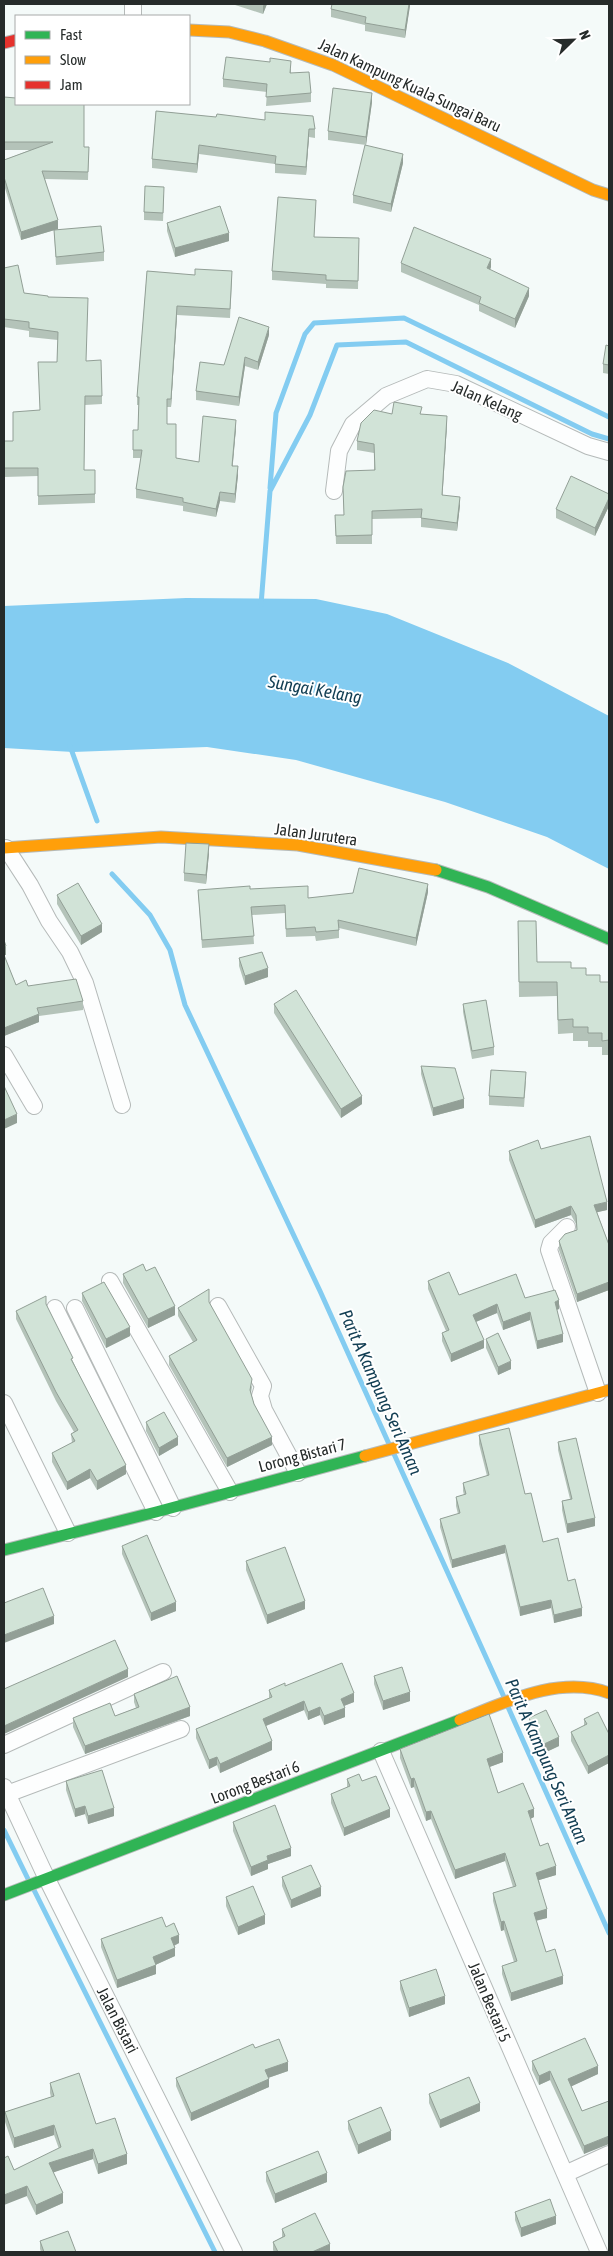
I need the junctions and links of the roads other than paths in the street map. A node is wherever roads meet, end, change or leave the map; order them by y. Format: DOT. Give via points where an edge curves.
graph roads {
  1 [pos="190,30"];
  2 [pos="609,194"];
  3 [pos="609,452"];
  4 [pos="334,491"];
  5 [pos="5,848"];
  6 [pos="609,939"];
  7 [pos="4,1055"];
  8 [pos="122,1105"];
  9 [pos="34,1106"];
  10 [pos="567,1227"];
  11 [pos="110,1281"];
  12 [pos="218,1306"];
  13 [pos="55,1308"];
  14 [pos="76,1308"];
  15 [pos="603,1392"];
  16 [pos="4,1403"];
  17 [pos="298,1473"];
  18 [pos="230,1492"];
  19 [pos="173,1508"];
  20 [pos="156,1512"];
  21 [pos="68,1533"];
  22 [pos="4,1550"];
  23 [pos="163,1672"];
  24 [pos="609,1693"];
  25 [pos="181,1729"];
  26 [pos="4,1745"];
  27 [pos="381,1751"];
  28 [pos="5,1790"];
  29 [pos="41,1881"];
  30 [pos="8,1893"];
  31 [pos="609,2154"];
  32 [pos="565,2174"];
  33 [pos="234,2252"];
  34 [pos="599,2252"];
  1 -- 2 [label="street, Jalan Kampung Kuala Sungai Baru" via="229,32 266,41 324,62 593,190"];
  3 -- 4 [label="street, Jalan Kelang" via="588,446 456,384 427,379 386,396 353,424 339,451"];
  5 -- 6 [label="street, Jalan Jurutera" via="161,837 298,845 434,869"];
  5 -- 8 [label="street" via="70,952 85,983"];
  7 -- 9 [label="street"];
  10 -- 15 [label="street" via="551,1243 549,1250"];
  11 -- 18 [label="street"];
  12 -- 17 [label="street" via="263,1386 260,1396 264,1410"];
  13 -- 20 [label="street"];
  14 -- 19 [label="street"];
  15 -- 17 [label="street, Lorong Bistari 7"];
  16 -- 21 [label="street"];
  17 -- 18 [label="street, Lorong Bistari 7"];
  18 -- 19 [label="street, Lorong Bistari 7"];
  19 -- 20 [label="street, Lorong Bistari 7"];
  20 -- 21 [label="street, Lorong Bistari 7"];
  21 -- 22 [label="street, Lorong Bistari 7"];
  23 -- 26 [label="street"];
  24 -- 27 [label="street, Lorong Bestari 6" via="598,1688 556,1688 522,1696"];
  25 -- 28 [label="street"];
  27 -- 29 [label="street, Lorong Bestari 6"];
  27 -- 32 [label="street, Jalan Bestari 5"];
  28 -- 29 [label="street, Jalan Bistari"];
  29 -- 30 [label="street, Lorong Bestari 6"];
  29 -- 33 [label="street, Jalan Bistari"];
  31 -- 32 [label="street"];
  32 -- 34 [label="street, Jalan Bestari 5"];
}
